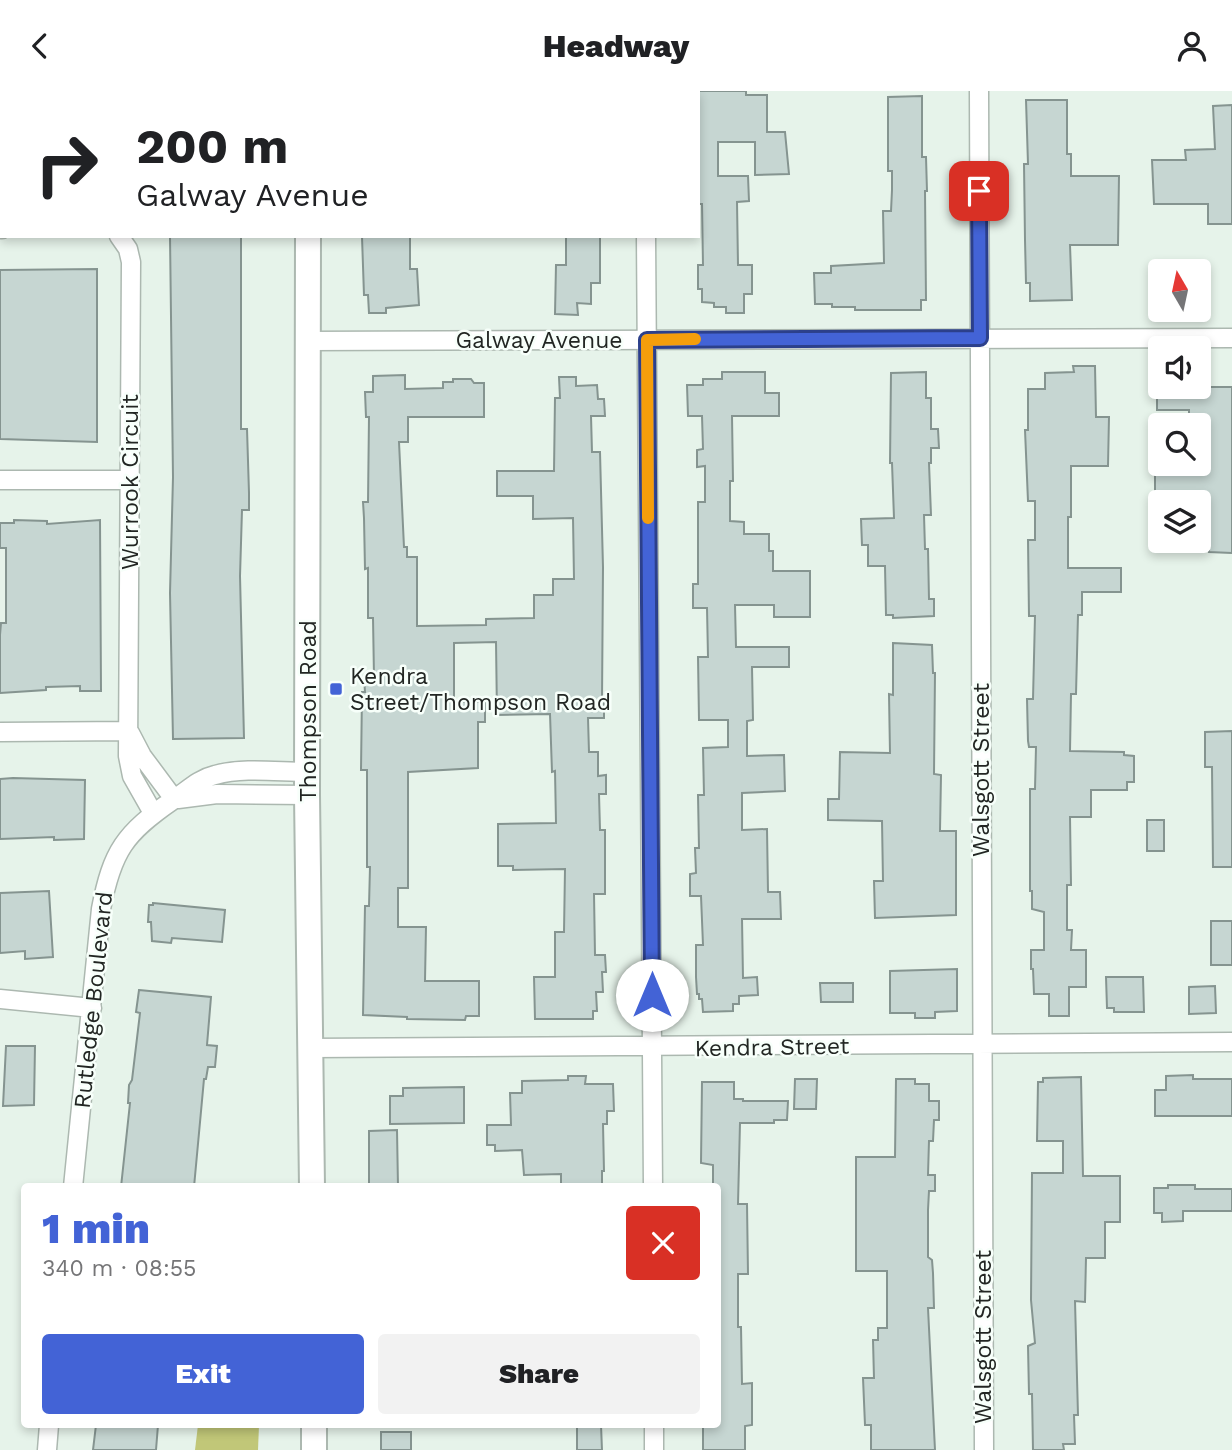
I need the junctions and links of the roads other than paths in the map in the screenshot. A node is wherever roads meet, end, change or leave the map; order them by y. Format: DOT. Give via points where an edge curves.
graph roads {
  1 [pos="979,91"];
  2 [pos="120,238"];
  3 [pos="308,238"];
  4 [pos="646,238"];
  5 [pos="980,338"];
  6 [pos="1232,338"];
  7 [pos="647,340"];
  8 [pos="308,341"];
  9 [pos="129,480"];
  10 [pos="0,481"];
  11 [pos="130,731"];
  12 [pos="0,732"];
  13 [pos="307,783"];
  14 [pos="174,799"];
  15 [pos="153,813"];
  16 [pos="0,999"];
  17 [pos="92,1008"];
  18 [pos="1232,1042"];
  19 [pos="982,1045"];
  20 [pos="311,1048"];
  21 [pos="653,1048"];
  22 [pos="74,1183"];
  23 [pos="312,1183"];
  24 [pos="653,1183"];
  25 [pos="49,1428"];
  26 [pos="314,1428"];
  27 [pos="654,1428"];
  28 [pos="47,1450"];
  29 [pos="314,1450"];
  30 [pos="654,1450"];
  31 [pos="984,1450"];
  1 -- 5 [label="street, Walsgott Street"];
  2 -- 9 [label="street, Wurrook Circuit" via="131,262"];
  3 -- 8 [label="main road, Thompson Road"];
  4 -- 7 [label="street"];
  5 -- 6 [label="street, Galway Avenue"];
  5 -- 7 [label="street, Galway Avenue"];
  5 -- 19 [label="street, Walsgott Street"];
  7 -- 8 [label="street, Galway Avenue"];
  7 -- 21 [label="street"];
  8 -- 13 [label="main road, Thompson Road"];
  9 -- 10 [label="street"];
  9 -- 11 [label="street, Wurrook Circuit"];
  11 -- 12 [label="street"];
  11 -- 14 [label="street, Wurrook Circuit" via="142,756"];
  11 -- 15 [label="street, Wurrook Circuit" via="130,770"];
  13 -- 14 [label="street, Rutledge Boulevard"];
  13 -- 20 [label="main road, Thompson Road"];
  14 -- 15 [label="street, Rutledge Boulevard"];
  15 -- 17 [label="street, Rutledge Boulevard" via="124,842 108,873"];
  16 -- 17 [label="street"];
  17 -- 22 [label="street, Rutledge Boulevard"];
  18 -- 19 [label="street, Kendra Street"];
  19 -- 21 [label="street, Kendra Street"];
  19 -- 31 [label="street, Walsgott Street"];
  20 -- 21 [label="street, Kendra Street"];
  20 -- 23 [label="main road, Thompson Road"];
  21 -- 24 [label="street"];
  25 -- 28 [label="street"];
  26 -- 29 [label="main road"];
  27 -- 30 [label="street"];
}
